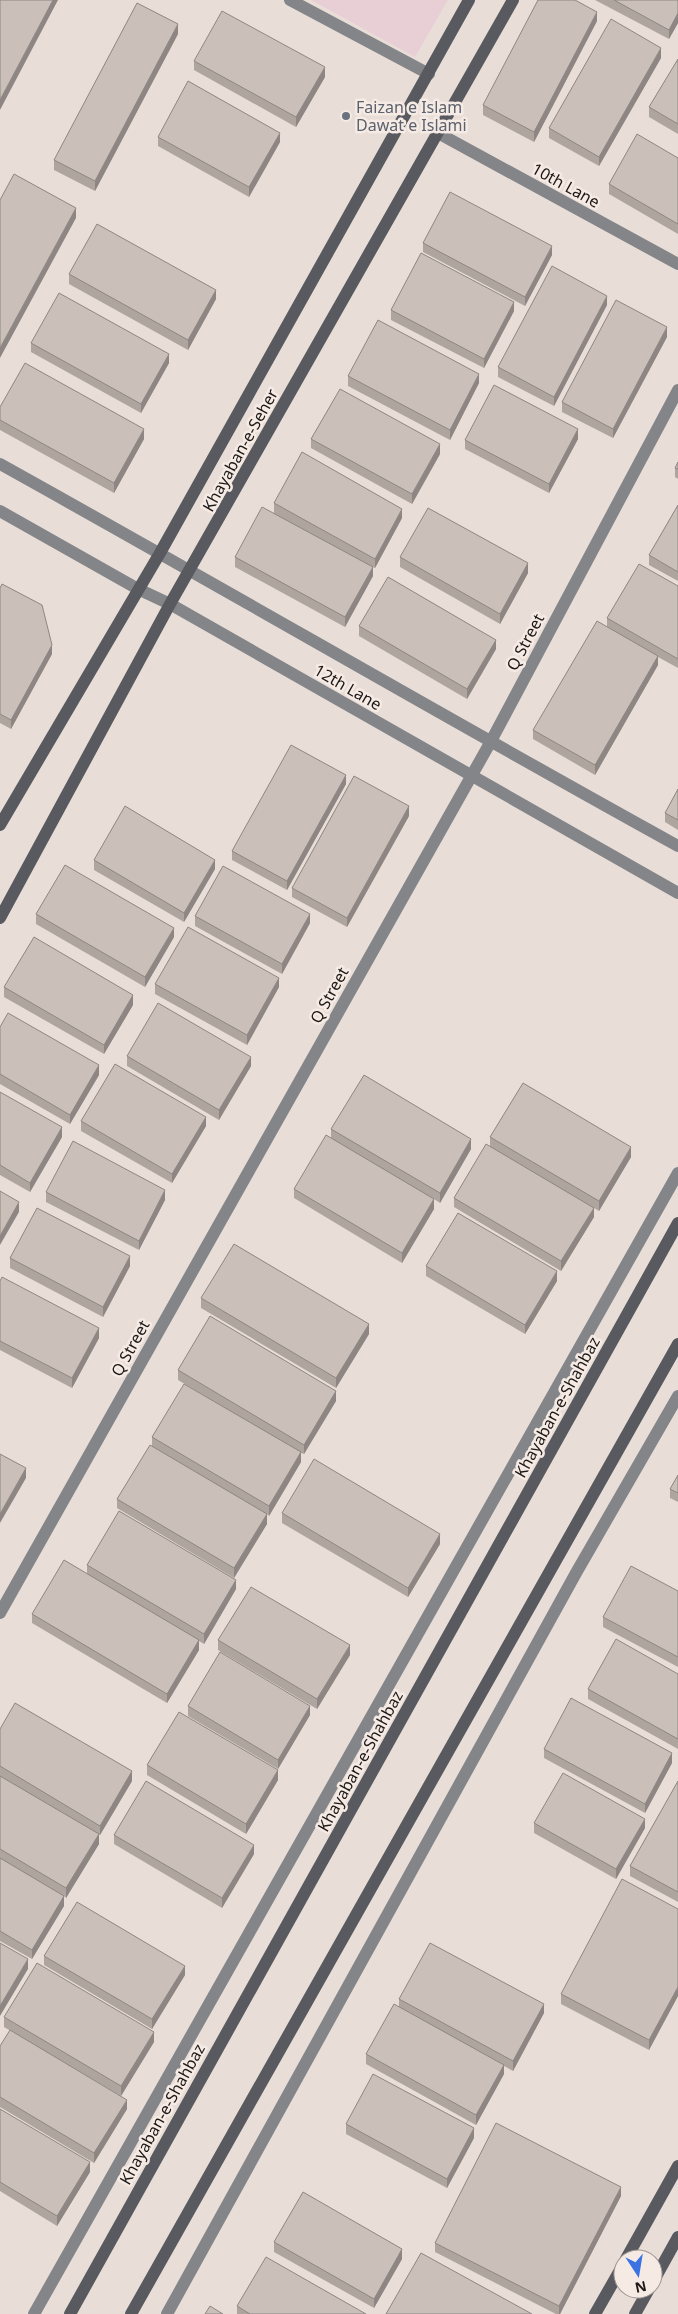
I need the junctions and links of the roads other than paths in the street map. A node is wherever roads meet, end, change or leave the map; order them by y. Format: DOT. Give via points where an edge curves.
graph roads {
  1 [pos="290,0"];
  2 [pos="469,0"];
  3 [pos="514,0"];
  4 [pos="429,74"];
  5 [pos="438,133"];
  6 [pos="678,264"];
  7 [pos="678,390"];
  8 [pos="0,464"];
  9 [pos="0,511"];
  10 [pos="160,553"];
  11 [pos="190,571"];
  12 [pos="138,589"];
  13 [pos="170,604"];
  14 [pos="490,743"];
  15 [pos="470,776"];
  16 [pos="0,825"];
  17 [pos="678,846"];
  18 [pos="678,894"];
  19 [pos="0,918"];
  20 [pos="678,1173"];
  21 [pos="678,1223"];
  22 [pos="678,1344"];
  23 [pos="678,1396"];
  24 [pos="0,1613"];
  25 [pos="678,2166"];
  26 [pos="678,2237"];
  27 [pos="632,2249"];
  28 [pos="663,2264"];
  29 [pos="613,2283"];
  30 [pos="643,2299"];
  31 [pos="34,2314"];
  32 [pos="70,2314"];
  33 [pos="131,2314"];
  34 [pos="167,2314"];
  35 [pos="596,2314"];
  36 [pos="635,2314"];
  1 -- 4 [label="street"];
  2 -- 4 [label="main road, Khayaban-e-Seher"];
  3 -- 5 [label="main road, Khayaban-e-Seher"];
  4 -- 10 [label="main road, Khayaban-e-Seher"];
  5 -- 6 [label="street, 10th Lane"];
  5 -- 11 [label="main road, Khayaban-e-Seher"];
  7 -- 14 [label="street, Q Street"];
  8 -- 10 [label="street, 12th Lane"];
  9 -- 12 [label="street, 12th Lane"];
  10 -- 11 [label="street, 12th Lane"];
  10 -- 12 [label="main road, Khayaban-e-Seher"];
  11 -- 13 [label="main road, Khayaban-e-Seher"];
  11 -- 14 [label="street, 12th Lane"];
  12 -- 13 [label="street, 12th Lane"];
  12 -- 16 [label="main road, Khayaban-e-Seher"];
  13 -- 15 [label="street, 12th Lane"];
  13 -- 19 [label="main road, Khayaban-e-Seher"];
  14 -- 15 [label="street, Q Street"];
  14 -- 17 [label="street, 12th Lane"];
  15 -- 18 [label="street, 12th Lane"];
  15 -- 24 [label="street, Q Street"];
  20 -- 31 [label="street"];
  21 -- 32 [label="main road, Khayaban-e-Shahbaz"];
  22 -- 33 [label="main road"];
  23 -- 34 [label="street"];
  25 -- 27 [label="main road"];
  26 -- 28 [label="main road"];
  29 -- 35 [label="main road"];
  30 -- 36 [label="main road"];
}
